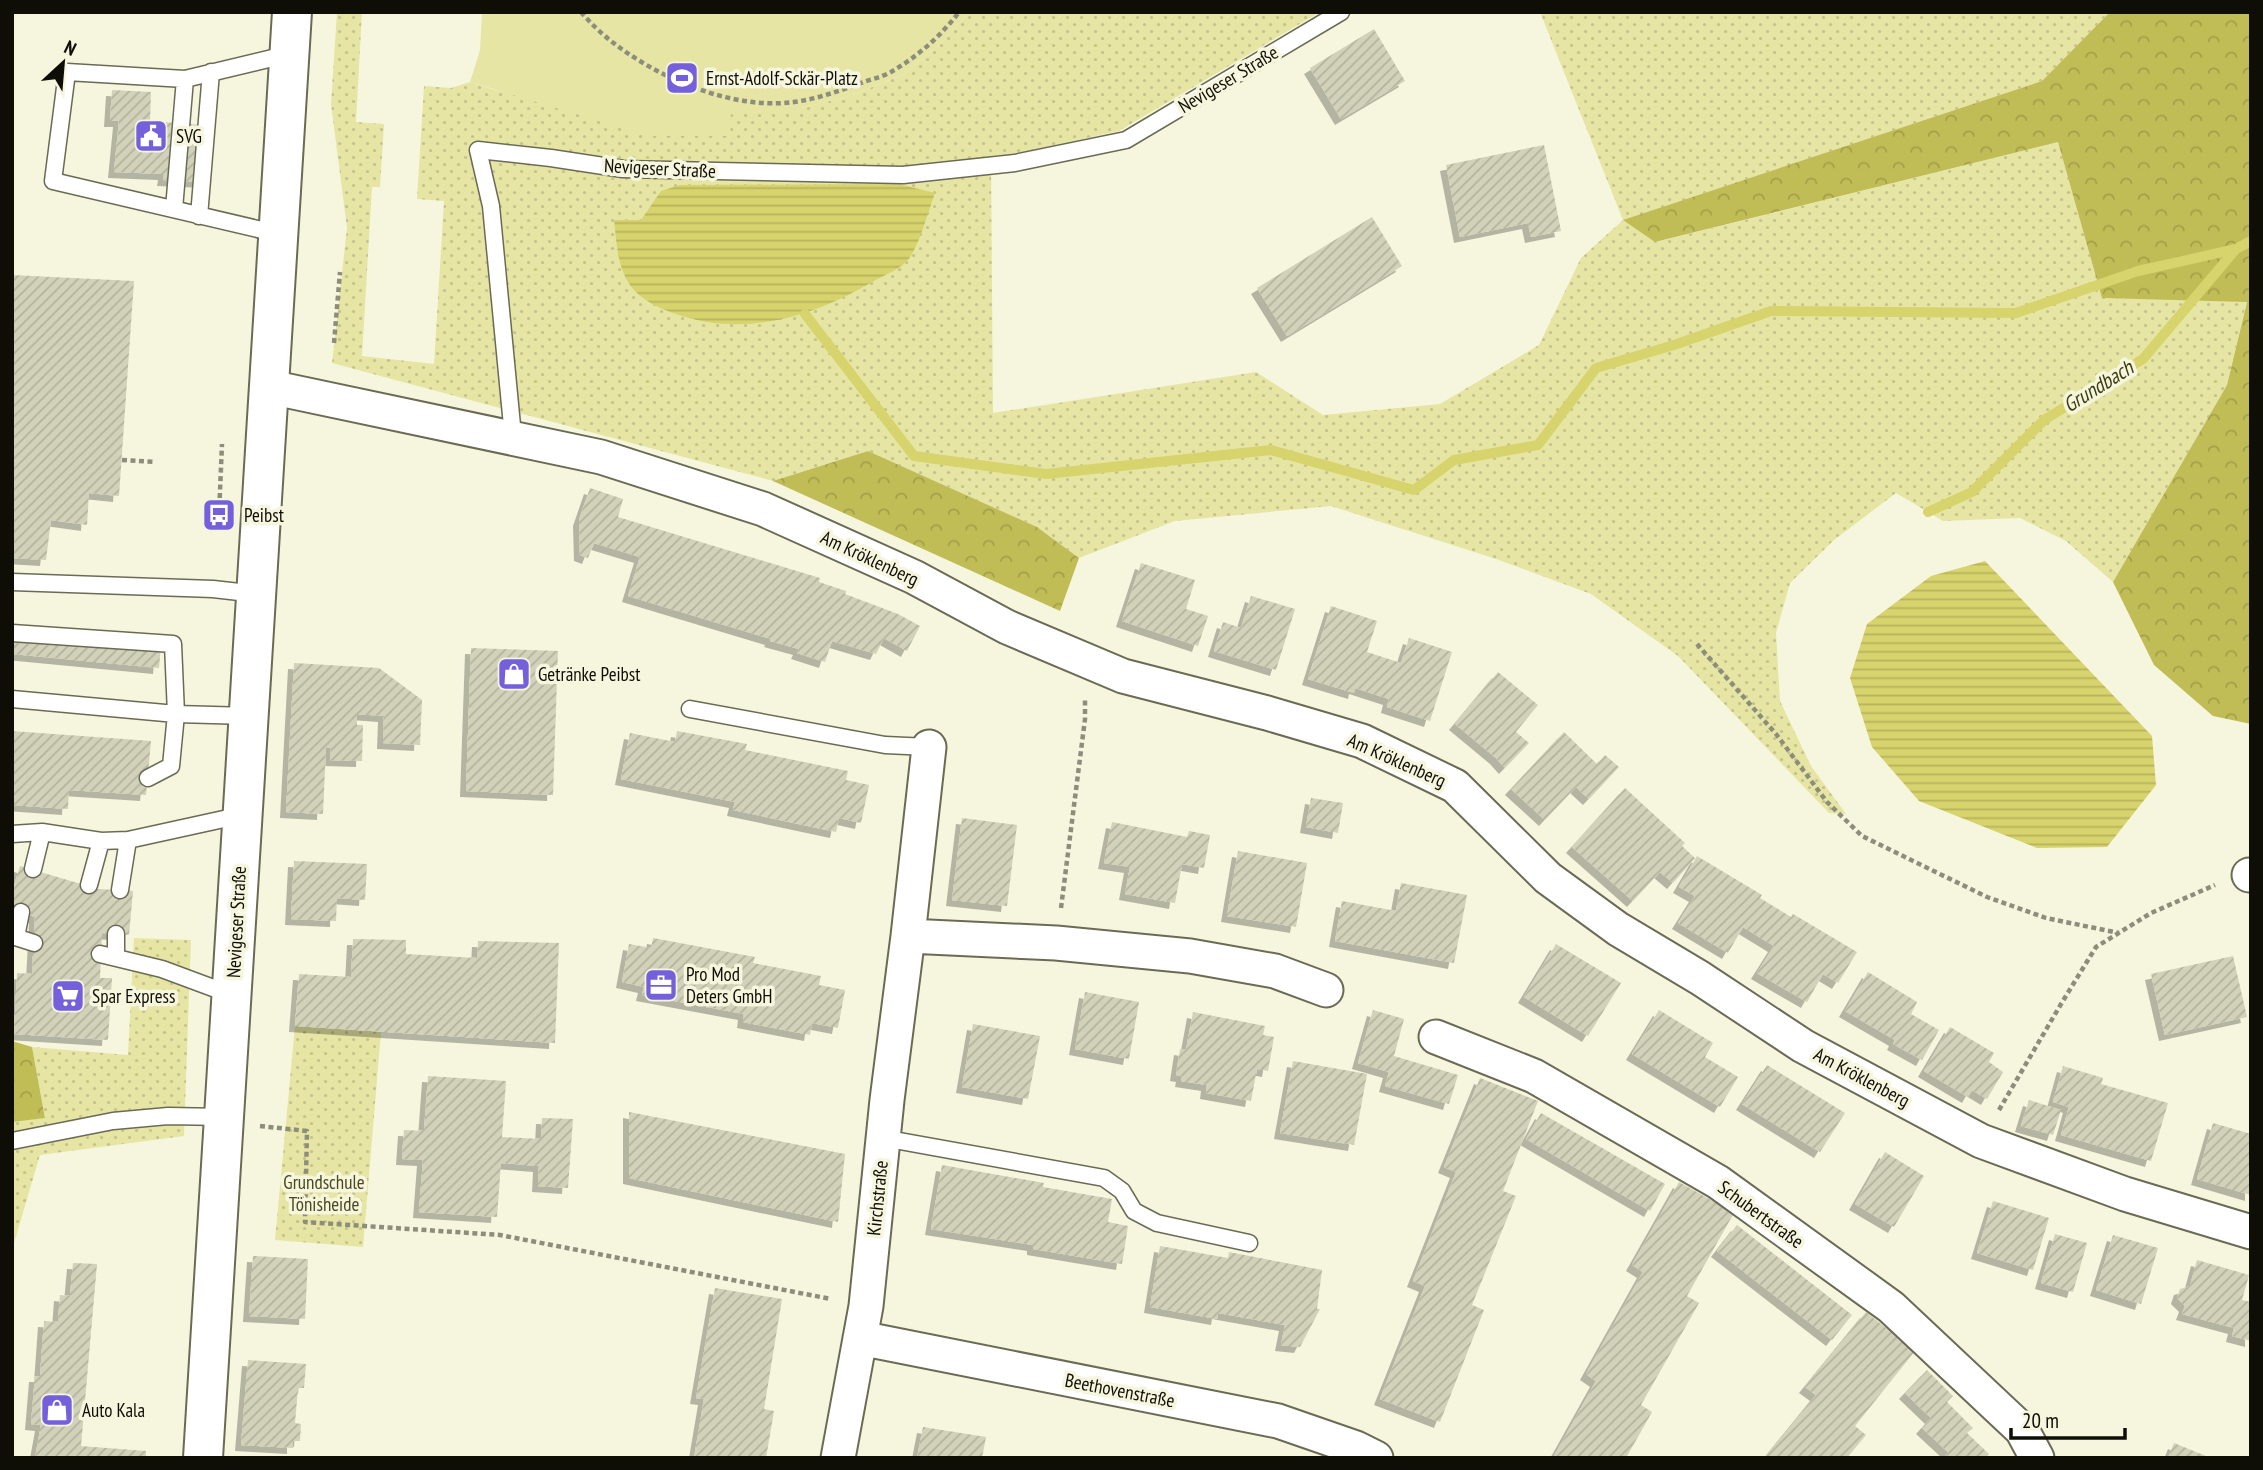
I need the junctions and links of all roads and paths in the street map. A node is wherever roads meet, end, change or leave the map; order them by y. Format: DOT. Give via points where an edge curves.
graph roads {
  1 [pos="292,12"];
  2 [pos="581,12"];
  3 [pos="959,12"];
  4 [pos="1341,12"];
  5 [pos="289,54"];
  6 [pos="211,72"];
  7 [pos="185,79"];
  8 [pos="174,209"];
  9 [pos="200,216"];
  10 [pos="279,234"];
  11 [pos="340,272"];
  12 [pos="334,343"];
  13 [pos="270,387"];
  14 [pos="513,436"];
  15 [pos="222,444"];
  16 [pos="122,460"];
  17 [pos="155,462"];
  18 [pos="219,515"];
  19 [pos="12,582"];
  20 [pos="257,593"];
  21 [pos="12,633"];
  22 [pos="1697,643"];
  23 [pos="1085,659"];
  24 [pos="12,699"];
  25 [pos="690,709"];
  26 [pos="176,714"];
  27 [pos="249,716"];
  28 [pos="929,747"];
  29 [pos="148,778"];
  30 [pos="242,814"];
  31 [pos="42,832"];
  32 [pos="12,834"];
  33 [pos="128,840"];
  34 [pos="101,841"];
  35 [pos="33,869"];
  36 [pos="2250,875"];
  37 [pos="89,886"];
  38 [pos="120,890"];
  39 [pos="22,912"];
  40 [pos="2119,933"];
  41 [pos="116,934"];
  42 [pos="14,936"];
  43 [pos="908,936"];
  44 [pos="34,943"];
  45 [pos="1056,943"];
  46 [pos="1326,990"];
  47 [pos="232,995"];
  48 [pos="1436,1037"];
  49 [pos="2008,1094"];
  50 [pos="224,1117"];
  51 [pos="256,1137"];
  52 [pos="883,1138"];
  53 [pos="12,1141"];
  54 [pos="2251,1232"];
  55 [pos="1249,1243"];
  56 [pos="866,1306"];
  57 [pos="860,1338"];
  58 [pos="203,1458"];
  59 [pos="838,1458"];
  60 [pos="1376,1458"];
  61 [pos="2037,1458"];
  1 -- 5 [label="main road, Nevigeser Straße"];
  2 -- 3 [label="path" via="614,45 654,72 727,98 768,103 829,95 889,72 931,42"];
  4 -- 14 [label="lane, Nevigeser Straße" via="1126,140 1015,163 903,175 651,170 478,150 491,206"];
  5 -- 6 [label="lane"];
  5 -- 10 [label="main road, Nevigeser Straße"];
  6 -- 7 [label="lane"];
  6 -- 9 [label="lane"];
  7 -- 8 [label="lane"];
  7 -- 8 [label="lane" via="67,72 53,181"];
  8 -- 9 [label="lane"];
  9 -- 10 [label="lane"];
  10 -- 13 [label="main road, Nevigeser Straße"];
  11 -- 12 [label="path"];
  13 -- 14 [label="street"];
  13 -- 20 [label="main road, Nevigeser Straße"];
  14 -- 23 [label="street, Am Kröklenberg" via="601,457 763,509 914,577 1007,627"];
  15 -- 18 [label="path"];
  16 -- 17 [label="path"];
  19 -- 20 [label="lane"];
  20 -- 27 [label="main road, Nevigeser Straße"];
  21 -- 26 [label="lane" via="173,644"];
  22 -- 40 [label="path" via="1776,734 1827,802 1862,836 1987,897 2046,918"];
  23 -- 45 [label="path" via="1084,719"];
  23 -- 54 [label="street, Am Kröklenberg" via="1123,677 1362,741 1455,786 1548,878 1618,929 1803,1046 1981,1141 2124,1194"];
  24 -- 26 [label="lane"];
  25 -- 28 [label="lane" via="885,744"];
  26 -- 27 [label="lane"];
  26 -- 29 [label="lane" via="171,766"];
  27 -- 30 [label="main road, Nevigeser Straße"];
  28 -- 43 [label="street, Kirchstraße"];
  30 -- 33 [label="lane"];
  30 -- 47 [label="main road, Nevigeser Straße"];
  31 -- 32 [label="lane"];
  31 -- 34 [label="lane"];
  31 -- 35 [label="lane"];
  33 -- 34 [label="lane"];
  33 -- 38 [label="lane"];
  34 -- 37 [label="lane"];
  36 -- 40 [label="path" via="2228,879 2151,913"];
  39 -- 42 [label="lane"];
  40 -- 49 [label="path" via="2096,947"];
  41 -- 47 [label="lane" via="108,955"];
  42 -- 44 [label="lane"];
  43 -- 45 [label="street"];
  43 -- 52 [label="street, Kirchstraße"];
  45 -- 46 [label="street" via="1203,958 1275,971"];
  47 -- 50 [label="main road, Nevigeser Straße"];
  48 -- 61 [label="street, Schubertstraße" via="1534,1076 1718,1182 1891,1307 2022,1430"];
  50 -- 53 [label="lane" via="113,1121"];
  50 -- 58 [label="main road, Nevigeser Straße"];
  51 -- 56 [label="path" via="257,1126 307,1131 305,1222 500,1235"];
  52 -- 55 [label="lane" via="1104,1178 1122,1191 1134,1211 1157,1223"];
  52 -- 56 [label="street, Kirchstraße"];
  56 -- 57 [label="street, Kirchstraße"];
  57 -- 59 [label="street, Kirchstraße"];
  57 -- 60 [label="street, Beethovenstraße" via="1278,1422"];
}
